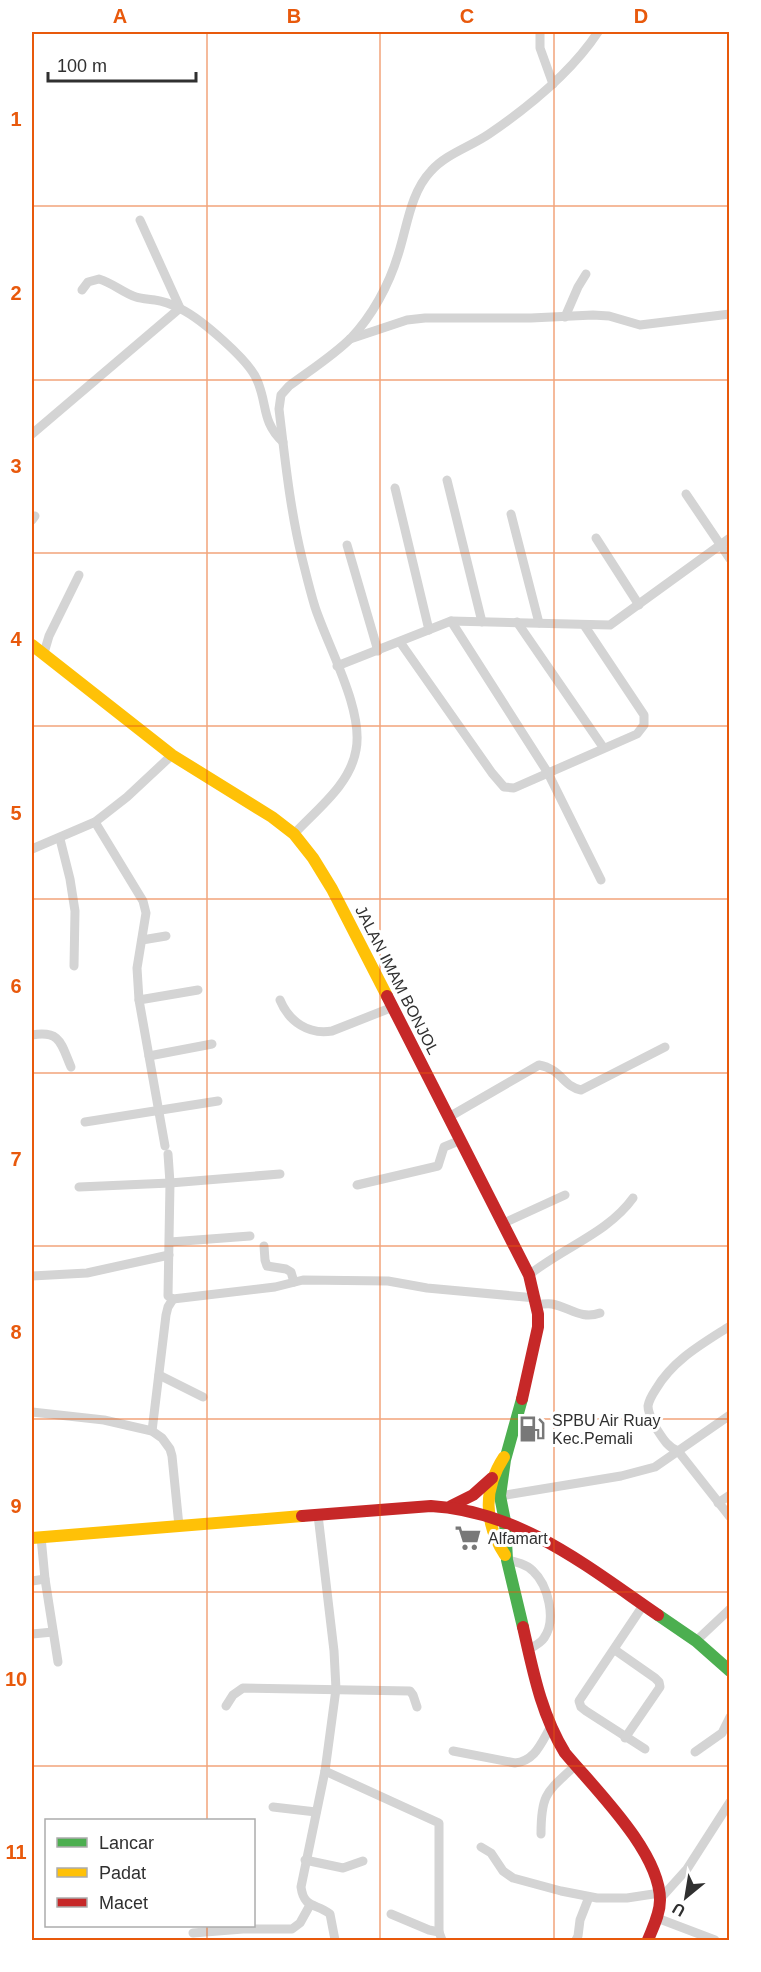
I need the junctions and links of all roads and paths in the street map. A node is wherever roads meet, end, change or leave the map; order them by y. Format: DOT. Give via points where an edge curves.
graph roads {
  1 [pos="540,32"];
  2 [pos="598,32"];
  3 [pos="553,84"];
  4 [pos="140,220"];
  5 [pos="586,274"];
  6 [pos="82,290"];
  7 [pos="180,308"];
  8 [pos="729,314"];
  9 [pos="565,317"];
  10 [pos="350,339"];
  11 [pos="32,434"];
  12 [pos="283,442"];
  13 [pos="447,480"];
  14 [pos="395,488"];
  15 [pos="686,494"];
  16 [pos="511,514"];
  17 [pos="596,538"];
  18 [pos="729,538"];
  19 [pos="347,545"];
  20 [pos="720,545"];
  21 [pos="729,559"];
  22 [pos="79,575"];
  23 [pos="639,605"];
  24 [pos="452,621"];
  25 [pos="483,622"];
  26 [pos="517,622"];
  27 [pos="539,623"];
  28 [pos="584,625"];
  29 [pos="429,630"];
  30 [pos="400,642"];
  31 [pos="32,645"];
  32 [pos="378,651"];
  33 [pos="44,653"];
  34 [pos="337,666"];
  35 [pos="603,747"];
  36 [pos="172,755"];
  37 [pos="548,773"];
  38 [pos="96,822"];
  39 [pos="294,834"];
  40 [pos="60,839"];
  41 [pos="32,849"];
  42 [pos="601,880"];
  43 [pos="166,936"];
  44 [pos="142,940"];
  45 [pos="74,966"];
  46 [pos="198,990"];
  47 [pos="140,1000"];
  48 [pos="280,1000"];
  49 [pos="393,1007"];
  50 [pos="32,1035"];
  51 [pos="212,1044"];
  52 [pos="665,1047"];
  53 [pos="149,1056"];
  54 [pos="71,1067"];
  55 [pos="218,1101"];
  56 [pos="158,1110"];
  57 [pos="449,1117"];
  58 [pos="85,1122"];
  59 [pos="461,1140"];
  60 [pos="280,1174"];
  61 [pos="170,1183"];
  62 [pos="357,1185"];
  63 [pos="79,1186"];
  64 [pos="565,1195"];
  65 [pos="633,1198"];
  66 [pos="504,1222"];
  67 [pos="249,1236"];
  68 [pos="170,1242"];
  69 [pos="264,1246"];
  70 [pos="170,1255"];
  71 [pos="529,1275"];
  72 [pos="32,1276"];
  73 [pos="294,1282"];
  74 [pos="173,1299"];
  75 [pos="536,1302"];
  76 [pos="600,1313"];
  77 [pos="729,1326"];
  78 [pos="159,1375"];
  79 [pos="203,1397"];
  80 [pos="32,1412"];
  81 [pos="729,1415"];
  82 [pos="152,1431"];
  83 [pos="509,1450"];
  84 [pos="678,1451"];
  85 [pos="492,1478"];
  86 [pos="729,1495"];
  87 [pos="500,1496"];
  88 [pos="718,1503"];
  89 [pos="451,1506"];
  90 [pos="318,1515"];
  91 [pos="488,1515"];
  92 [pos="729,1516"];
  93 [pos="505,1521"];
  94 [pos="179,1526"];
  95 [pos="36,1537"];
  96 [pos="507,1558"];
  97 [pos="45,1579"];
  98 [pos="32,1581"];
  99 [pos="644,1604"];
  100 [pos="729,1609"];
  101 [pos="53,1632"];
  102 [pos="32,1634"];
  103 [pos="696,1641"];
  104 [pos="529,1649"];
  105 [pos="615,1650"];
  106 [pos="58,1662"];
  107 [pos="729,1671"];
  108 [pos="336,1689"];
  109 [pos="226,1706"];
  110 [pos="417,1707"];
  111 [pos="729,1717"];
  112 [pos="550,1728"];
  113 [pos="626,1738"];
  114 [pos="645,1749"];
  115 [pos="453,1751"];
  116 [pos="695,1752"];
  117 [pos="576,1765"];
  118 [pos="325,1772"];
  119 [pos="729,1802"];
  120 [pos="273,1807"];
  121 [pos="316,1812"];
  122 [pos="541,1834"];
  123 [pos="481,1847"];
  124 [pos="305,1860"];
  125 [pos="363,1861"];
  126 [pos="660,1896"];
  127 [pos="589,1898"];
  128 [pos="310,1905"];
  129 [pos="391,1914"];
  130 [pos="657,1918"];
  131 [pos="193,1933"];
  132 [pos="440,1936"];
  133 [pos="581,1939"];
  134 [pos="335,1941"];
  135 [pos="648,1941"];
  136 [pos="715,1941"];
  1 -- 3 [label="street" via="542,58"];
  2 -- 3 [label="street"];
  3 -- 10 [label="street" via="488,135 430,172 414,201 390,278"];
  4 -- 7 [label="street"];
  5 -- 9 [label="street"];
  6 -- 7 [label="street" via="88,282 99,279 136,297"];
  7 -- 11 [label="street"];
  7 -- 12 [label="street" via="249,366 257,378 273,432"];
  8 -- 9 [label="street" via="640,325 609,316"];
  9 -- 10 [label="street" via="425,318 396,323"];
  10 -- 12 [label="street" via="281,395"];
  12 -- 34 [label="street" via="302,559"];
  13 -- 25 [label="street"];
  14 -- 29 [label="street"];
  15 -- 20 [label="street"];
  16 -- 27 [label="street"];
  17 -- 23 [label="street"];
  18 -- 20 [label="street"];
  19 -- 32 [label="street"];
  20 -- 21 [label="street"];
  20 -- 23 [label="street"];
  22 -- 33 [label="street"];
  23 -- 28 [label="street" via="610,625"];
  24 -- 25 [label="street"];
  24 -- 29 [label="street"];
  24 -- 37 [label="street"];
  25 -- 26 [label="street"];
  26 -- 27 [label="street"];
  26 -- 35 [label="street"];
  27 -- 28 [label="street"];
  28 -- 35 [label="street" via="644,715 644,726 637,734"];
  29 -- 30 [label="street"];
  30 -- 32 [label="street"];
  30 -- 37 [label="street" via="504,787 514,788"];
  31 -- 33 [label="main road, JALAN IMAM BONJOL"];
  32 -- 34 [label="street"];
  33 -- 36 [label="main road, JALAN IMAM BONJOL"];
  34 -- 39 [label="street" via="355,713 356,751 350,770 335,792"];
  35 -- 37 [label="street"];
  36 -- 38 [label="street"];
  36 -- 39 [label="main road, JALAN IMAM BONJOL"];
  37 -- 42 [label="street"];
  38 -- 40 [label="street"];
  38 -- 44 [label="street" via="143,901 146,912"];
  39 -- 49 [label="main road, JALAN IMAM BONJOL" via="332,889"];
  40 -- 41 [label="street"];
  40 -- 45 [label="street" via="75,911"];
  43 -- 44 [label="street"];
  44 -- 47 [label="street" via="136,968"];
  46 -- 47 [label="street"];
  47 -- 53 [label="street"];
  48 -- 49 [label="street" via="289,1017 314,1032 332,1030"];
  49 -- 57 [label="main road, JALAN IMAM BONJOL"];
  50 -- 54 [label="street" via="55,1036"];
  51 -- 53 [label="street"];
  52 -- 57 [label="street" via="581,1090 569,1085 555,1070 539,1065"];
  53 -- 56 [label="street"];
  55 -- 56 [label="street"];
  56 -- 58 [label="street"];
  56 -- 61 [label="street"];
  57 -- 59 [label="main road, JALAN IMAM BONJOL"];
  59 -- 62 [label="street" via="444,1147 438,1166"];
  59 -- 66 [label="main road, JALAN IMAM BONJOL"];
  60 -- 61 [label="street"];
  61 -- 63 [label="street"];
  61 -- 68 [label="street"];
  64 -- 66 [label="street"];
  65 -- 71 [label="street" via="613,1220"];
  66 -- 71 [label="main road, JALAN IMAM BONJOL"];
  67 -- 68 [label="street"];
  68 -- 70 [label="street"];
  69 -- 73 [label="street" via="267,1266 286,1269"];
  70 -- 72 [label="street" via="87,1273"];
  70 -- 74 [label="street" via="168,1296"];
  71 -- 75 [label="main road, JALAN IMAM BONJOL"];
  73 -- 74 [label="street"];
  73 -- 75 [label="street" via="388,1281"];
  74 -- 78 [label="street" via="166,1311"];
  75 -- 76 [label="street" via="583,1315"];
  75 -- 83 [label="main road, JALAN IMAM BONJOL" via="538,1327"];
  77 -- 84 [label="street" via="672,1367 648,1404 650,1417 661,1435"];
  78 -- 79 [label="street"];
  78 -- 82 [label="street"];
  80 -- 82 [label="street" via="105,1420"];
  81 -- 84 [label="street"];
  82 -- 94 [label="street" via="170,1449"];
  83 -- 85 [label="main road, JALAN IMAM BONJOL"];
  83 -- 87 [label="main road, JALAN IMAM BONJOL"];
  84 -- 87 [label="street" via="640,1472"];
  84 -- 88 [label="street"];
  85 -- 89 [label="main road" via="473,1495"];
  85 -- 91 [label="main road, JALAN IMAM BONJOL"];
  86 -- 88 [label="street"];
  87 -- 93 [label="main road, JALAN IMAM BONJOL"];
  88 -- 92 [label="street"];
  89 -- 90 [label="main road"];
  89 -- 91 [label="main road"];
  90 -- 94 [label="main road"];
  90 -- 108 [label="street"];
  91 -- 93 [label="main road"];
  91 -- 96 [label="main road"];
  93 -- 96 [label="main road, JALAN IMAM BONJOL"];
  93 -- 99 [label="main road" via="559,1547"];
  94 -- 95 [label="main road"];
  95 -- 97 [label="street"];
  96 -- 104 [label="main road"];
  96 -- 104 [label="street" via="532,1570 548,1601 548,1632"];
  97 -- 98 [label="street"];
  97 -- 101 [label="street"];
  99 -- 103 [label="main road"];
  99 -- 105 [label="street"];
  100 -- 103 [label="street"];
  101 -- 102 [label="street"];
  101 -- 106 [label="street"];
  103 -- 107 [label="main road"];
  104 -- 112 [label="main road"];
  105 -- 113 [label="street" via="655,1678 660,1687"];
  105 -- 113 [label="street" via="579,1701 586,1711"];
  108 -- 109 [label="street" via="243,1688"];
  108 -- 110 [label="street" via="410,1691"];
  108 -- 118 [label="street"];
  111 -- 116 [label="street" via="722,1733"];
  112 -- 115 [label="street" via="535,1753 523,1761 514,1763"];
  112 -- 117 [label="main road"];
  113 -- 114 [label="street"];
  117 -- 122 [label="street" via="543,1800"];
  117 -- 126 [label="main road" via="638,1840 654,1870"];
  118 -- 121 [label="street"];
  118 -- 132 [label="street" via="439,1823"];
  119 -- 126 [label="street" via="687,1869"];
  120 -- 121 [label="street"];
  121 -- 124 [label="street"];
  123 -- 127 [label="street" via="513,1878"];
  124 -- 125 [label="street" via="343,1869"];
  124 -- 128 [label="street" via="301,1887 304,1900"];
  126 -- 127 [label="street"];
  126 -- 130 [label="main road"];
  127 -- 133 [label="street" via="580,1920"];
  128 -- 131 [label="street" via="292,1929"];
  128 -- 134 [label="street" via="330,1914"];
  129 -- 132 [label="street"];
  130 -- 135 [label="main road"];
  130 -- 136 [label="street"];
}
